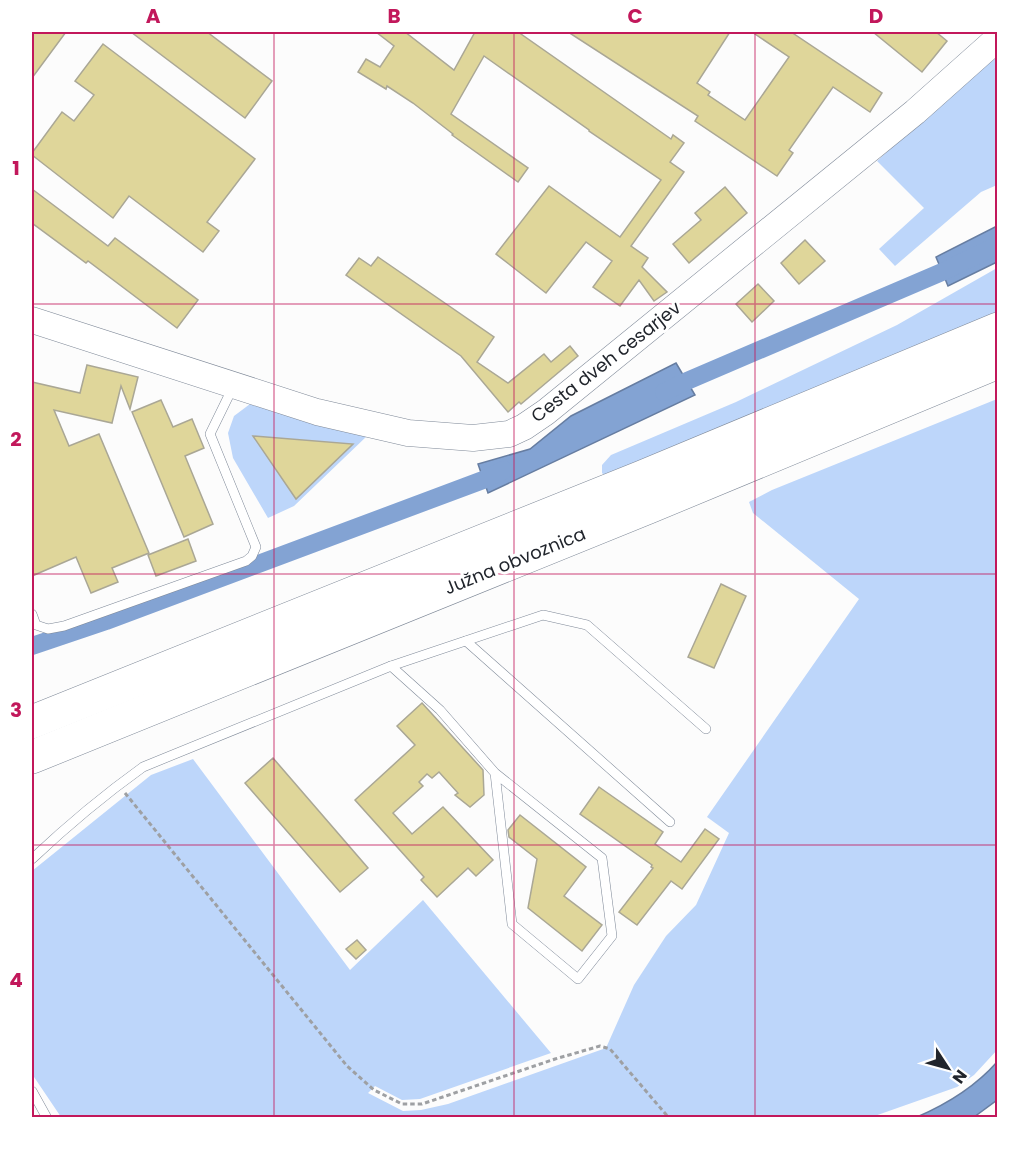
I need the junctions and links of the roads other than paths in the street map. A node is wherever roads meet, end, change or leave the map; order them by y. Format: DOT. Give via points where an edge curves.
graph roads {
  1 [pos="998,38"];
  2 [pos="32,320"];
  3 [pos="998,329"];
  4 [pos="998,362"];
  5 [pos="234,384"];
  6 [pos="32,614"];
  7 [pos="466,641"];
  8 [pos="391,666"];
  9 [pos="32,722"];
  10 [pos="706,729"];
  11 [pos="32,757"];
  12 [pos="495,772"];
  13 [pos="670,822"];
  14 [pos="32,859"];
  15 [pos="32,1091"];
  16 [pos="47,1118"];
  1 -- 5 [label="street, Cesta dveh cesarjev" via="702,286 546,412 509,434 473,438 408,433 317,412"];
  2 -- 5 [label="street, Cesta dveh cesarjev"];
  3 -- 9 [label="highway, Južna obvoznica"];
  4 -- 11 [label="highway, Južna obvoznica"];
  5 -- 6 [label="lane" via="210,434 256,548 252,556 63,626 48,629 36,625"];
  7 -- 8 [label="lane"];
  7 -- 10 [label="lane" via="543,615 587,625"];
  7 -- 13 [label="lane"];
  8 -- 12 [label="lane" via="440,710"];
  8 -- 14 [label="lane" via="143,767"];
  12 -- 12 [label="lane" via="602,858 612,936 578,979 512,924"];
  15 -- 16 [label="lane"];
}
